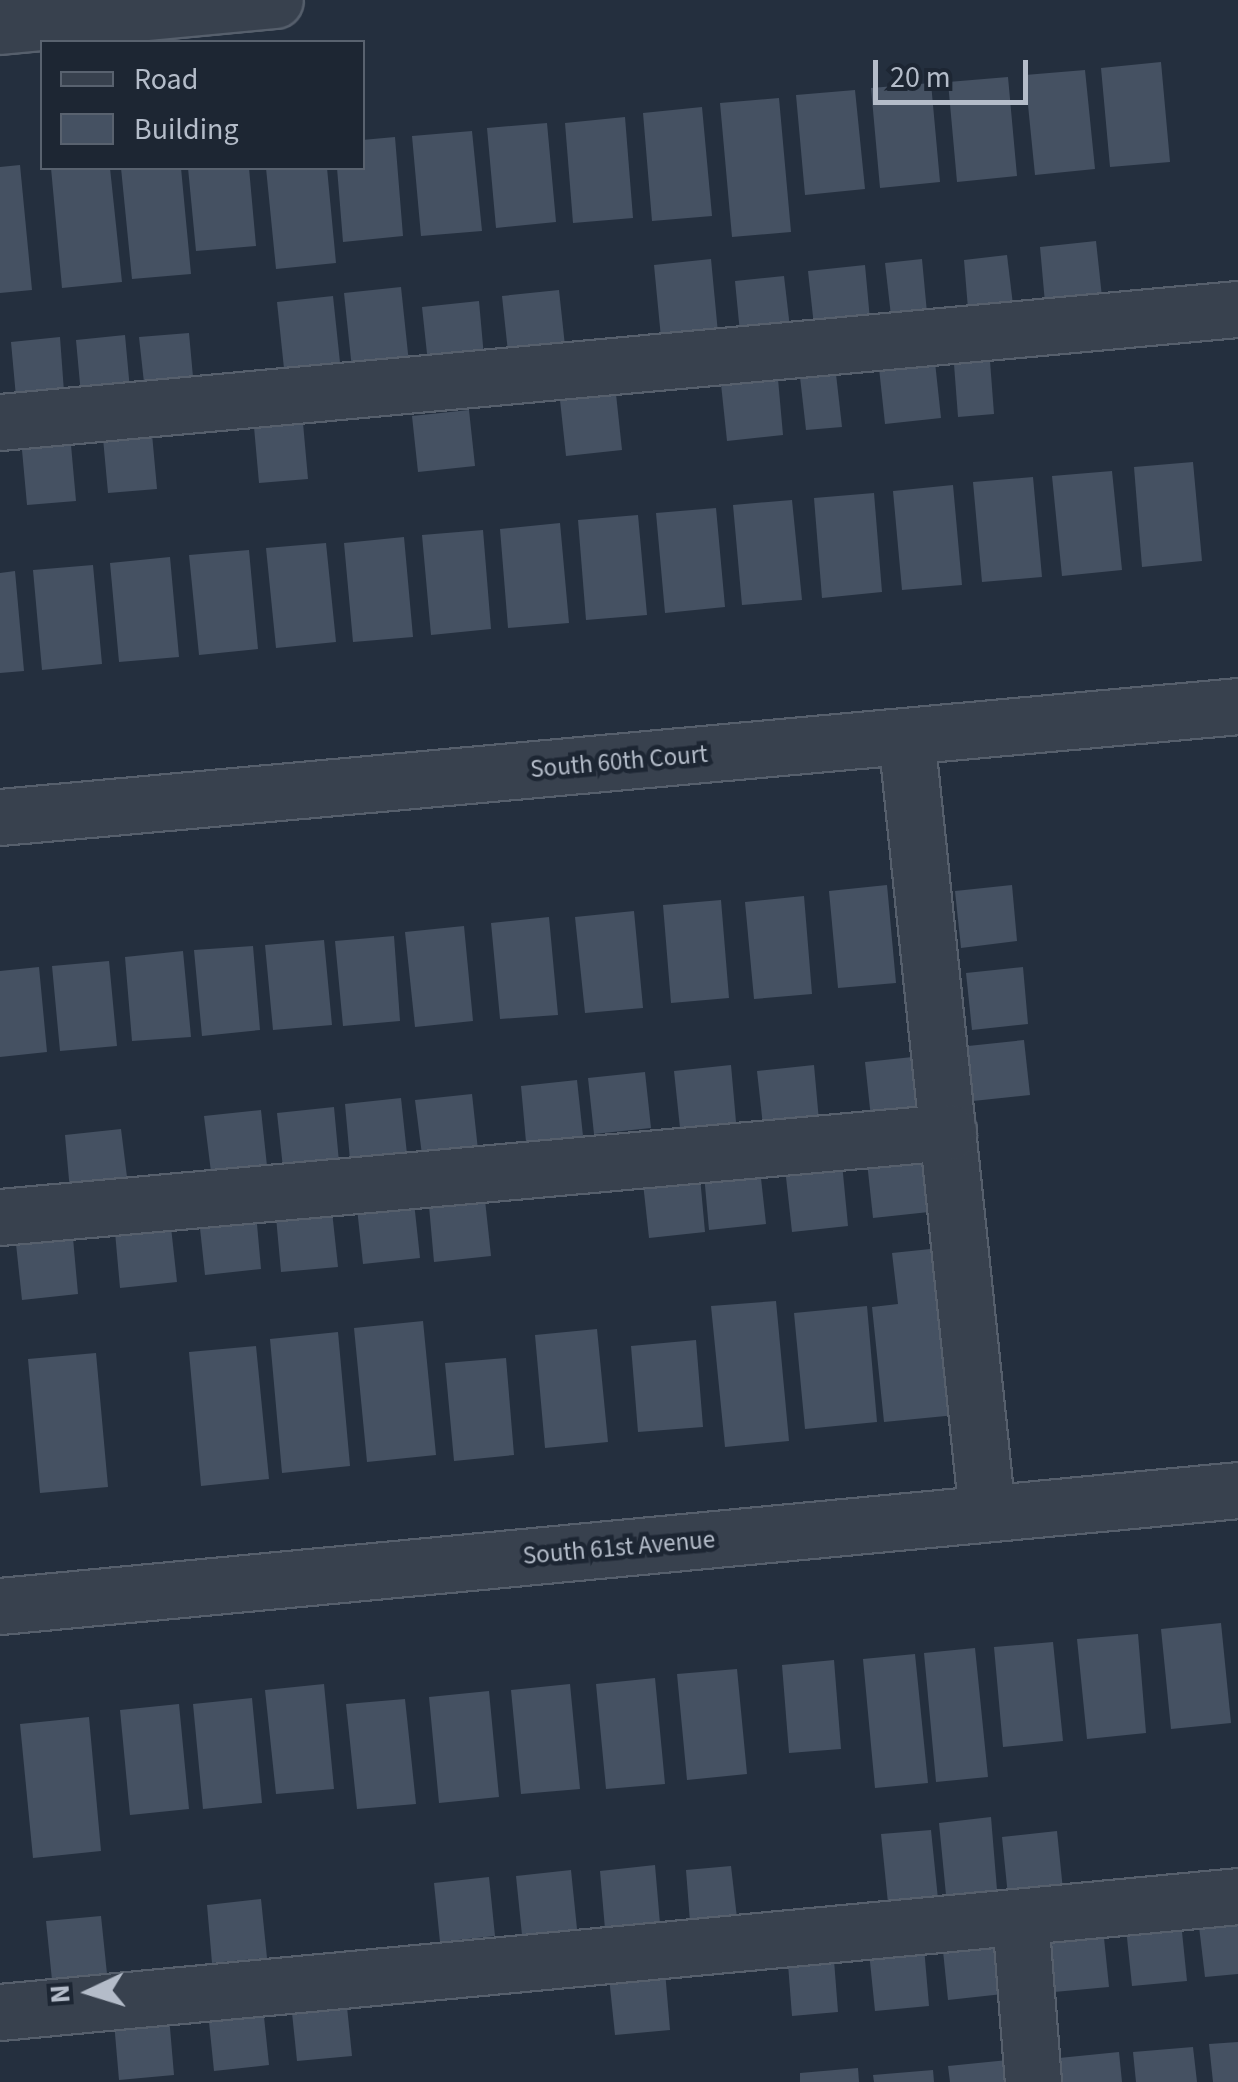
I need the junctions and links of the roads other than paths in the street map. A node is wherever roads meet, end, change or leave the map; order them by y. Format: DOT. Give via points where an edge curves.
graph roads {
  1 [pos="274,0"];
  2 [pos="0,26"];
  3 [pos="1238,309"];
  4 [pos="0,422"];
  5 [pos="1238,706"];
  6 [pos="906,736"];
  7 [pos="0,818"];
  8 [pos="948,1132"];
  9 [pos="0,1217"];
  10 [pos="1238,1490"];
  11 [pos="988,1513"];
  12 [pos="0,1606"];
  13 [pos="1238,1896"];
  14 [pos="1020,1916"];
  15 [pos="0,2012"];
  16 [pos="1033,2082"];
  1 -- 2 [label="street"];
  3 -- 4 [label="street"];
  5 -- 6 [label="street, South 60th Court"];
  6 -- 7 [label="street, South 60th Court"];
  6 -- 8 [label="street"];
  8 -- 9 [label="street"];
  8 -- 11 [label="street"];
  10 -- 11 [label="street, South 61st Avenue"];
  11 -- 12 [label="street, South 61st Avenue"];
  13 -- 14 [label="street"];
  14 -- 15 [label="street"];
  14 -- 16 [label="street"];
}
